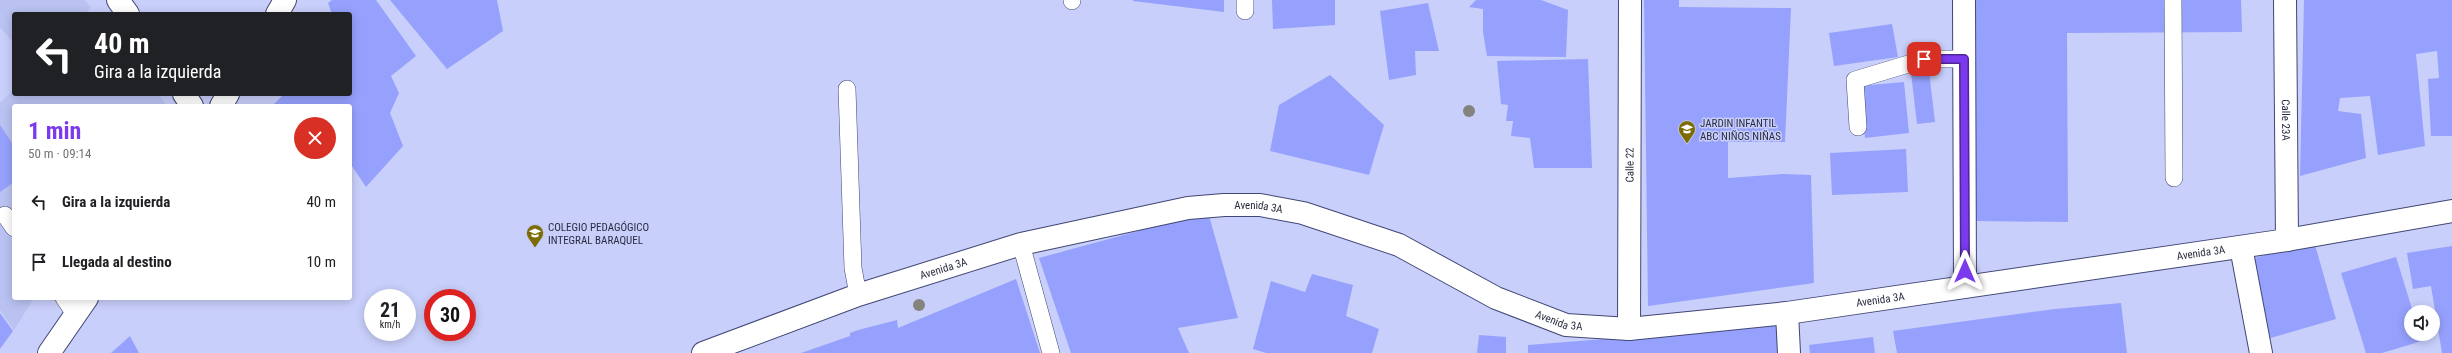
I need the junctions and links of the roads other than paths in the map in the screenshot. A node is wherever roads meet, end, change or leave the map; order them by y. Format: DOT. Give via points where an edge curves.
graph roads {
  1 [pos="118,0"];
  2 [pos="285,0"];
  3 [pos="1630,0"];
  4 [pos="1964,0"];
  5 [pos="2173,0"];
  6 [pos="2285,0"];
  7 [pos="127,12"];
  8 [pos="278,12"];
  9 [pos="1964,59"];
  10 [pos="847,89"];
  11 [pos="1858,127"];
  12 [pos="2174,178"];
  13 [pos="2452,211"];
  14 [pos="2287,240"];
  15 [pos="1021,244"];
  16 [pos="2241,247"];
  17 [pos="1965,286"];
  18 [pos="858,295"];
  19 [pos="75,303"];
  20 [pos="1787,313"];
  21 [pos="1629,329"];
  22 [pos="50,353"];
  23 [pos="703,353"];
  24 [pos="1051,353"];
  25 [pos="1789,353"];
  26 [pos="2261,353"];
  1 -- 7 [label="street"];
  2 -- 8 [label="street"];
  3 -- 21 [label="street, Calle 22"];
  4 -- 9 [label="street"];
  5 -- 12 [label="lane"];
  6 -- 14 [label="street, Calle 23A"];
  9 -- 11 [label="lane" via="1924,59 1855,80"];
  9 -- 17 [label="street"];
  10 -- 18 [label="lane" via="853,268"];
  13 -- 14 [label="street, Avenida 3A"];
  14 -- 16 [label="street, Avenida 3A"];
  15 -- 18 [label="street, Avenida 3A"];
  15 -- 21 [label="street, Avenida 3A" via="1188,208 1260,205 1303,212 1399,245 1496,298 1566,325"];
  15 -- 24 [label="lane"];
  16 -- 17 [label="street, Avenida 3A"];
  16 -- 26 [label="street"];
  17 -- 20 [label="street, Avenida 3A"];
  18 -- 23 [label="street, Avenida 3A"];
  19 -- 22 [label="street"];
  20 -- 21 [label="street, Avenida 3A"];
  20 -- 25 [label="street"];
}
